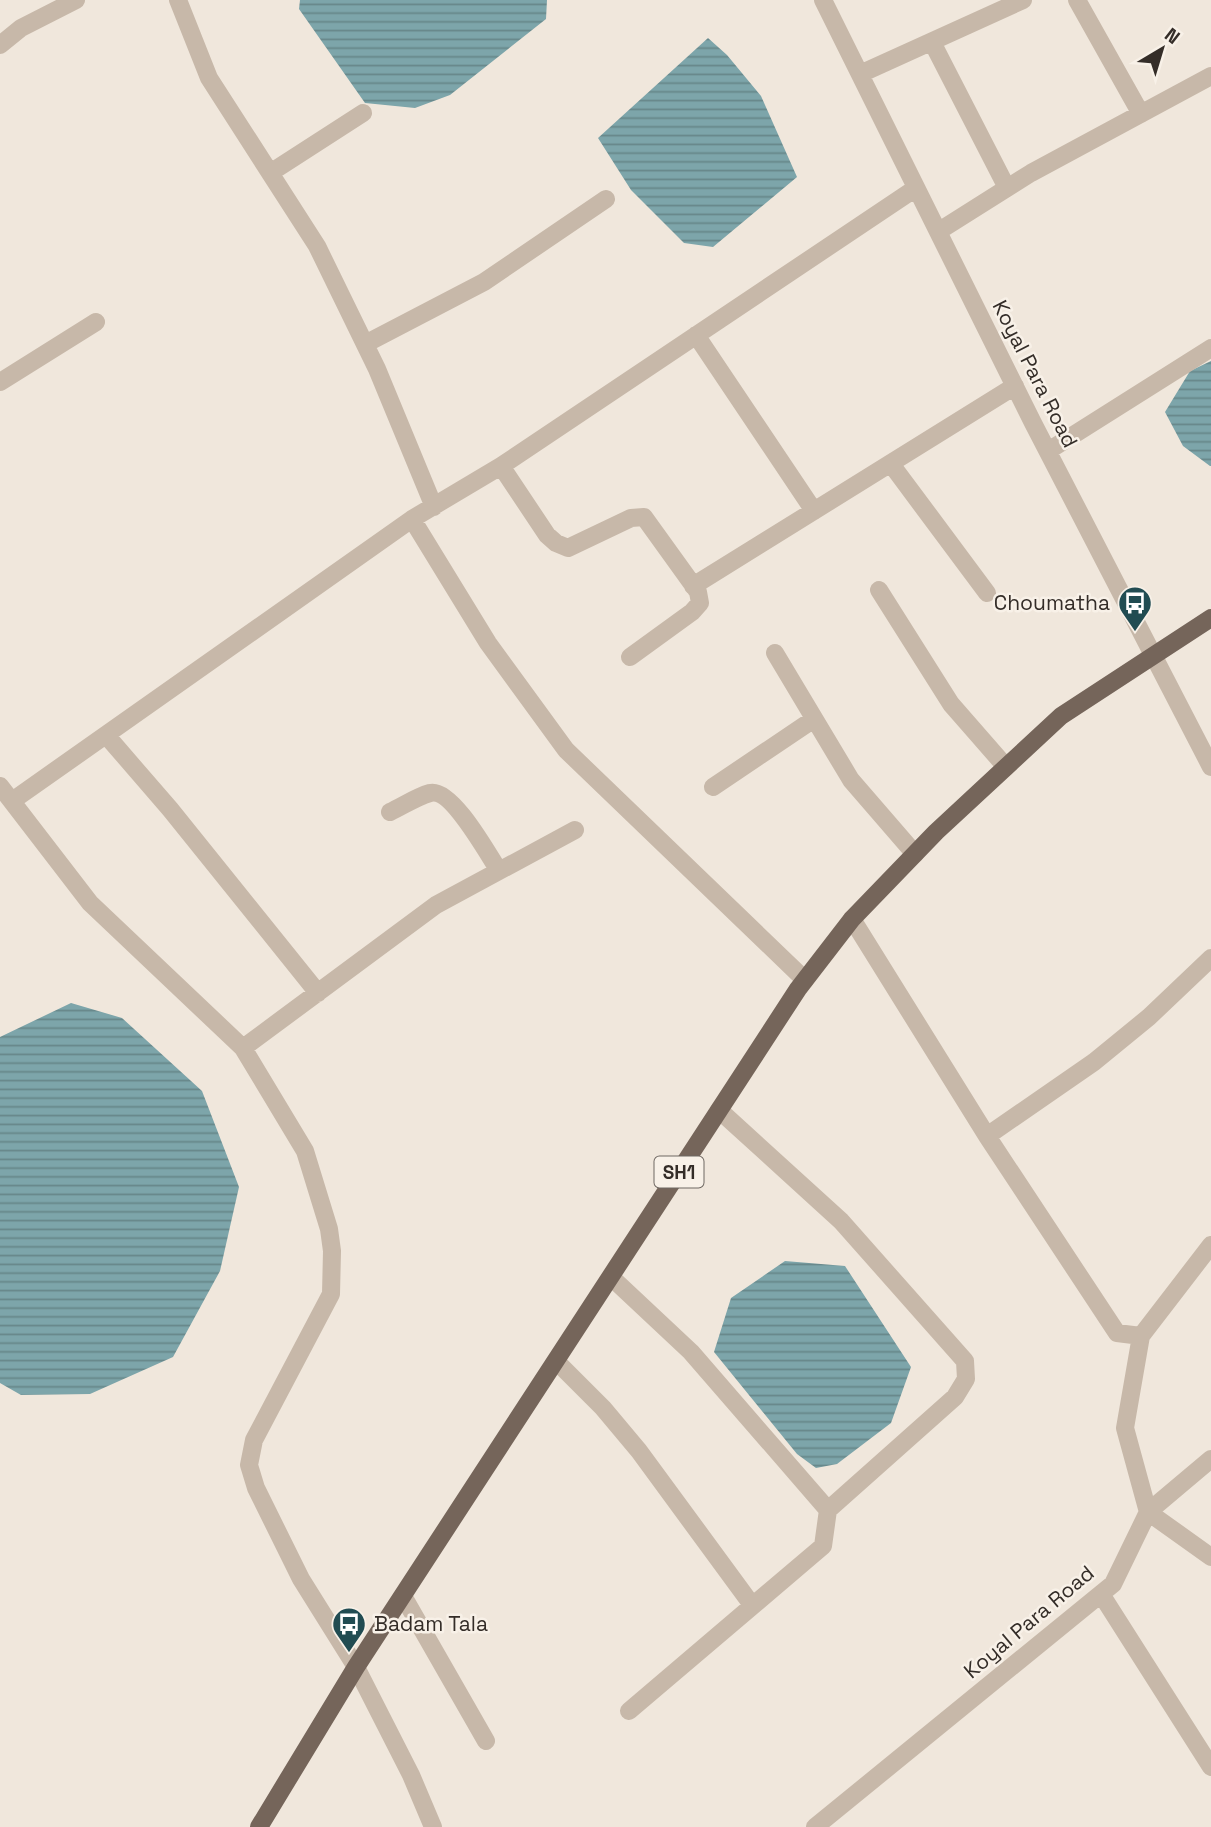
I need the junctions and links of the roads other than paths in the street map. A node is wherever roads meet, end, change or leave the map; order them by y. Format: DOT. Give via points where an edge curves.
graph roads {
  1 [pos="75,0"];
  2 [pos="178,0"];
  3 [pos="823,0"];
  4 [pos="1023,0"];
  5 [pos="1077,0"];
  6 [pos="932,42"];
  7 [pos="0,45"];
  8 [pos="860,74"];
  9 [pos="1211,76"];
  10 [pos="363,113"];
  11 [pos="1141,114"];
  12 [pos="270,173"];
  13 [pos="916,188"];
  14 [pos="1007,188"];
  15 [pos="606,199"];
  16 [pos="939,231"];
  17 [pos="96,322"];
  18 [pos="696,335"];
  19 [pos="365,344"];
  20 [pos="1211,348"];
  21 [pos="0,382"];
  22 [pos="1015,386"];
  23 [pos="1048,451"];
  24 [pos="891,464"];
  25 [pos="501,466"];
  26 [pos="434,507"];
  27 [pos="814,511"];
  28 [pos="412,519"];
  29 [pos="693,586"];
  30 [pos="879,590"];
  31 [pos="987,593"];
  32 [pos="1211,618"];
  33 [pos="775,653"];
  34 [pos="1153,655"];
  35 [pos="630,657"];
  36 [pos="814,719"];
  37 [pos="106,735"];
  38 [pos="1006,767"];
  39 [pos="1211,767"];
  40 [pos="0,786"];
  41 [pos="713,786"];
  42 [pos="12,802"];
  43 [pos="390,812"];
  44 [pos="575,830"];
  45 [pos="915,854"];
  46 [pos="499,871"];
  47 [pos="852,919"];
  48 [pos="1211,958"];
  49 [pos="805,980"];
  50 [pos="318,993"];
  51 [pos="243,1048"];
  52 [pos="719,1110"];
  53 [pos="987,1136"];
  54 [pos="1211,1245"];
  55 [pos="611,1277"];
  56 [pos="1141,1336"];
  57 [pos="556,1361"];
  58 [pos="1211,1459"];
  59 [pos="828,1510"];
  60 [pos="1148,1512"];
  61 [pos="1211,1557"];
  62 [pos="1101,1594"];
  63 [pos="403,1596"];
  64 [pos="752,1605"];
  65 [pos="356,1667"];
  66 [pos="629,1711"];
  67 [pos="486,1741"];
  68 [pos="1211,1767"];
  69 [pos="259,1827"];
  70 [pos="433,1827"];
  71 [pos="814,1827"];
  1 -- 7 [label="street" via="21,28"];
  2 -- 12 [label="street" via="209,78"];
  3 -- 8 [label="street, Koyal Para Road"];
  4 -- 6 [label="street"];
  5 -- 11 [label="street"];
  6 -- 8 [label="street"];
  6 -- 14 [label="street"];
  8 -- 13 [label="street, Koyal Para Road"];
  9 -- 11 [label="street"];
  10 -- 12 [label="street"];
  11 -- 14 [label="street"];
  12 -- 19 [label="street" via="317,246"];
  13 -- 16 [label="street, Koyal Para Road"];
  13 -- 18 [label="street"];
  14 -- 16 [label="street"];
  15 -- 19 [label="street" via="484,282"];
  16 -- 22 [label="street, Koyal Para Road"];
  17 -- 21 [label="street"];
  18 -- 25 [label="street"];
  18 -- 27 [label="street"];
  19 -- 26 [label="street"];
  20 -- 23 [label="street"];
  22 -- 23 [label="street, Koyal Para Road"];
  22 -- 24 [label="street"];
  23 -- 34 [label="street, Koyal Para Road"];
  24 -- 27 [label="street"];
  24 -- 31 [label="street"];
  25 -- 26 [label="street"];
  25 -- 29 [label="street" via="556,543 568,548 631,518 644,517"];
  26 -- 28 [label="street"];
  27 -- 29 [label="street"];
  28 -- 37 [label="street"];
  28 -- 49 [label="street" via="488,643 566,750"];
  29 -- 35 [label="street" via="700,603"];
  30 -- 38 [label="street" via="951,704"];
  32 -- 34 [label="main road, SH1"];
  33 -- 36 [label="street"];
  34 -- 38 [label="main road, SH1" via="1061,716"];
  34 -- 39 [label="street, Koyal Para Road"];
  36 -- 41 [label="street"];
  36 -- 45 [label="street" via="851,780"];
  37 -- 42 [label="street"];
  37 -- 50 [label="street"];
  38 -- 45 [label="main road, SH1"];
  40 -- 42 [label="street"];
  42 -- 51 [label="street" via="90,903"];
  43 -- 46 [label="street" via="432,792 443,794"];
  44 -- 46 [label="street"];
  45 -- 47 [label="main road, SH1"];
  46 -- 50 [label="street" via="436,905"];
  47 -- 49 [label="main road, SH1"];
  47 -- 53 [label="street"];
  48 -- 53 [label="street" via="1094,1062"];
  49 -- 52 [label="main road, SH1"];
  50 -- 51 [label="street"];
  51 -- 65 [label="street" via="305,1151 332,1251 331,1294 254,1440 249,1465 301,1579"];
  52 -- 55 [label="main road, SH1"];
  52 -- 59 [label="street" via="841,1221 965,1361 966,1379 955,1397"];
  53 -- 56 [label="street" via="1117,1334"];
  54 -- 56 [label="street"];
  55 -- 57 [label="main road, SH1"];
  55 -- 59 [label="street" via="691,1352"];
  56 -- 60 [label="street" via="1125,1428"];
  57 -- 63 [label="main road, SH1"];
  57 -- 64 [label="street" via="639,1451"];
  58 -- 60 [label="street"];
  59 -- 64 [label="street" via="822,1546"];
  60 -- 61 [label="street"];
  60 -- 62 [label="street, Koyal Para Road" via="1113,1584"];
  62 -- 68 [label="street"];
  62 -- 71 [label="street, Koyal Para Road"];
  63 -- 65 [label="main road, SH1"];
  63 -- 67 [label="street"];
  64 -- 66 [label="street"];
  65 -- 69 [label="main road, SH1"];
  65 -- 70 [label="street"];
}
